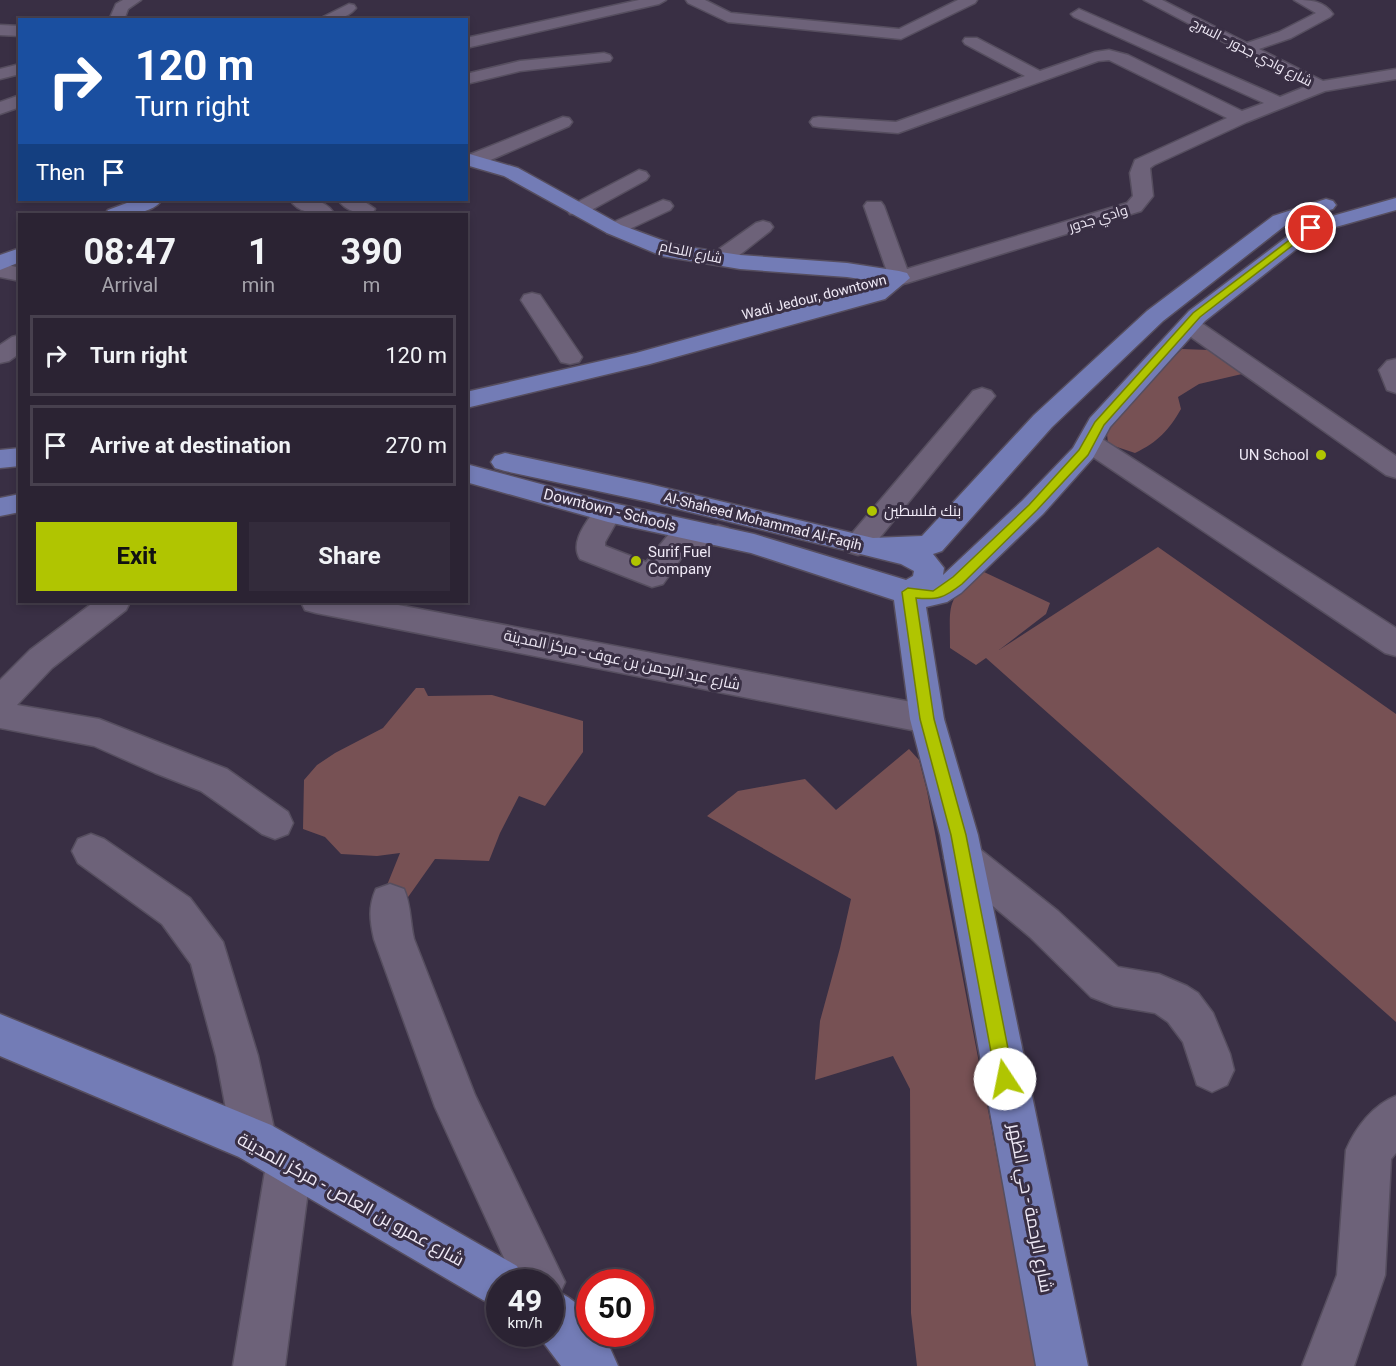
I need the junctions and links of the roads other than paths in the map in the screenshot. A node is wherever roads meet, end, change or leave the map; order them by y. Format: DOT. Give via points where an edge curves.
graph roads {
  1 [pos="134,0"];
  2 [pos="592,0"];
  3 [pos="659,0"];
  4 [pos="693,0"];
  5 [pos="970,0"];
  6 [pos="1151,0"];
  7 [pos="1301,0"];
  8 [pos="747,3"];
  9 [pos="349,8"];
  10 [pos="712,9"];
  11 [pos="608,12"];
  12 [pos="1079,14"];
  13 [pos="117,18"];
  14 [pos="328,18"];
  15 [pos="0,30"];
  16 [pos="18,31"];
  17 [pos="971,41"];
  18 [pos="468,43"];
  19 [pos="1247,48"];
  20 [pos="604,58"];
  21 [pos="1396,74"];
  22 [pos="1037,76"];
  23 [pos="468,79"];
  24 [pos="1371,80"];
  25 [pos="1321,87"];
  26 [pos="1388,91"];
  27 [pos="1279,103"];
  28 [pos="1241,118"];
  29 [pos="563,122"];
  30 [pos="819,122"];
  31 [pos="469,160"];
  32 [pos="639,176"];
  33 [pos="1396,182"];
  34 [pos="149,201"];
  35 [pos="302,201"];
  36 [pos="1396,204"];
  37 [pos="663,206"];
  38 [pos="874,206"];
  39 [pos="577,210"];
  40 [pos="323,212"];
  41 [pos="119,213"];
  42 [pos="763,227"];
  43 [pos="614,230"];
  44 [pos="18,255"];
  45 [pos="720,259"];
  46 [pos="0,262"];
  47 [pos="0,270"];
  48 [pos="18,274"];
  49 [pos="898,278"];
  50 [pos="532,300"];
  51 [pos="1189,325"];
  52 [pos="18,343"];
  53 [pos="0,356"];
  54 [pos="570,357"];
  55 [pos="1396,366"];
  56 [pos="468,384"];
  57 [pos="1396,385"];
  58 [pos="982,396"];
  59 [pos="468,400"];
  60 [pos="1090,443"];
  61 [pos="468,453"];
  62 [pos="18,457"];
  63 [pos="0,459"];
  64 [pos="1396,470"];
  65 [pos="468,474"];
  66 [pos="649,493"];
  67 [pos="18,503"];
  68 [pos="0,507"];
  69 [pos="608,512"];
  70 [pos="718,536"];
  71 [pos="754,544"];
  72 [pos="865,546"];
  73 [pos="908,592"];
  74 [pos="114,603"];
  75 [pos="322,603"];
  76 [pos="1396,644"];
  77 [pos="0,701"];
  78 [pos="0,715"];
  79 [pos="927,719"];
  80 [pos="275,823"];
  81 [pos="91,851"];
  82 [pos="963,858"];
  83 [pos="390,902"];
  84 [pos="2,1038"];
  85 [pos="1212,1070"];
  86 [pos="1396,1118"];
  87 [pos="272,1150"];
  88 [pos="533,1269"];
  89 [pos="486,1275"];
  90 [pos="564,1326"];
  91 [pos="259,1366"];
  92 [pos="592,1366"];
  93 [pos="1062,1366"];
  94 [pos="1328,1366"];
  1 -- 13 [label="street" via="119,9"];
  2 -- 11 [label="street"];
  3 -- 11 [label="street"];
  4 -- 10 [label="street"];
  5 -- 10 [label="street" via="901,34 728,17"];
  6 -- 19 [label="street, شارع وادي جدور - السرج"];
  7 -- 19 [label="street" via="1322,10 1324,15 1285,36"];
  8 -- 10 [label="street"];
  9 -- 14 [label="street"];
  11 -- 18 [label="street"];
  12 -- 27 [label="street"];
  15 -- 16 [label="street"];
  17 -- 22 [label="street"];
  19 -- 25 [label="street, شارع وادي جدور - السرج"];
  20 -- 23 [label="street" via="520,66"];
  21 -- 24 [label="street, وادي جدور"];
  22 -- 28 [label="street" via="1095,57 1115,56"];
  22 -- 30 [label="street" via="898,128"];
  24 -- 25 [label="street, وادي جدور"];
  24 -- 26 [label="street"];
  25 -- 27 [label="street, وادي جدور"];
  27 -- 28 [label="street, وادي جدور"];
  28 -- 49 [label="street, وادي جدور" via="1143,163 1139,179 1143,198 1134,207"];
  29 -- 31 [label="street"];
  31 -- 39 [label="main road, شارع اللحام" via="511,172"];
  32 -- 39 [label="street"];
  33 -- 72 [label="main road, Al-Shaheed Mohammad Al-Faqih" via="1280,220 1155,316 1043,421 932,544 917,548"];
  34 -- 41 [label="main road"];
  35 -- 40 [label="street"];
  36 -- 51 [label="main road, Al-Shaheed Mohammad Al-Faqih" via="1311,228"];
  37 -- 43 [label="street"];
  38 -- 49 [label="street"];
  39 -- 43 [label="main road, شارع اللحام"];
  42 -- 45 [label="street"];
  43 -- 45 [label="main road, شارع اللحام" via="670,250"];
  44 -- 46 [label="main road"];
  45 -- 49 [label="main road, شارع اللحام"];
  47 -- 48 [label="street"];
  49 -- 54 [label="main road, Wadi Jedour, downtown" via="881,279"];
  49 -- 59 [label="main road, Wadi Jedour, downtown" via="877,294 641,359"];
  50 -- 54 [label="street"];
  51 -- 60 [label="main road, Al-Shaheed Mohammad Al-Faqih" via="1099,424"];
  51 -- 64 [label="street"];
  52 -- 53 [label="street"];
  54 -- 56 [label="main road, Wadi Jedour, downtown"];
  55 -- 57 [label="street" via="1391,370"];
  58 -- 72 [label="street"];
  60 -- 73 [label="main road, Al-Shaheed Mohammad Al-Faqih" via="1033,507 944,591 934,595"];
  60 -- 76 [label="street"];
  61 -- 66 [label="main road, Al-Shaheed Mohammad Al-Faqih"];
  62 -- 63 [label="main road"];
  65 -- 69 [label="main road, Downtown - Schools"];
  66 -- 69 [label="main road" via="619,499"];
  66 -- 72 [label="main road, Al-Shaheed Mohammad Al-Faqih"];
  67 -- 68 [label="main road"];
  69 -- 70 [label="main road, Downtown - Schools"];
  69 -- 70 [label="street" via="588,547 590,552 604,571 646,586 674,544"];
  70 -- 71 [label="main road, Downtown - Schools"];
  71 -- 73 [label="main road, Al-Shaheed Mohammad Al-Faqih"];
  72 -- 73 [label="main road" via="924,562 929,568 924,586"];
  73 -- 79 [label="main road, شارع الرحمة - حي الظهر"];
  74 -- 77 [label="street" via="41,659"];
  75 -- 79 [label="street, شارع عبد الرحمن بن عوف - مركز المدينة"];
  78 -- 80 [label="street" via="99,733 214,780"];
  79 -- 82 [label="main road, شارع الرحمة - حي الظهر"];
  81 -- 87 [label="street" via="176,911 209,956 237,1056"];
  82 -- 85 [label="street" via="1044,924 1106,983 1153,993 1184,1010 1202,1032"];
  82 -- 93 [label="main road, شارع الرحمة - حي الظهر"];
  83 -- 88 [label="street" via="394,939 458,1107"];
  84 -- 87 [label="main road, شارع عمرو بن العاص - مركز المدينة"];
  86 -- 94 [label="street" via="1369,1150 1361,1275"];
  87 -- 89 [label="main road, شارع عمرو بن العاص - مركز المدينة"];
  87 -- 91 [label="street"];
  90 -- 92 [label="main road"];
}
